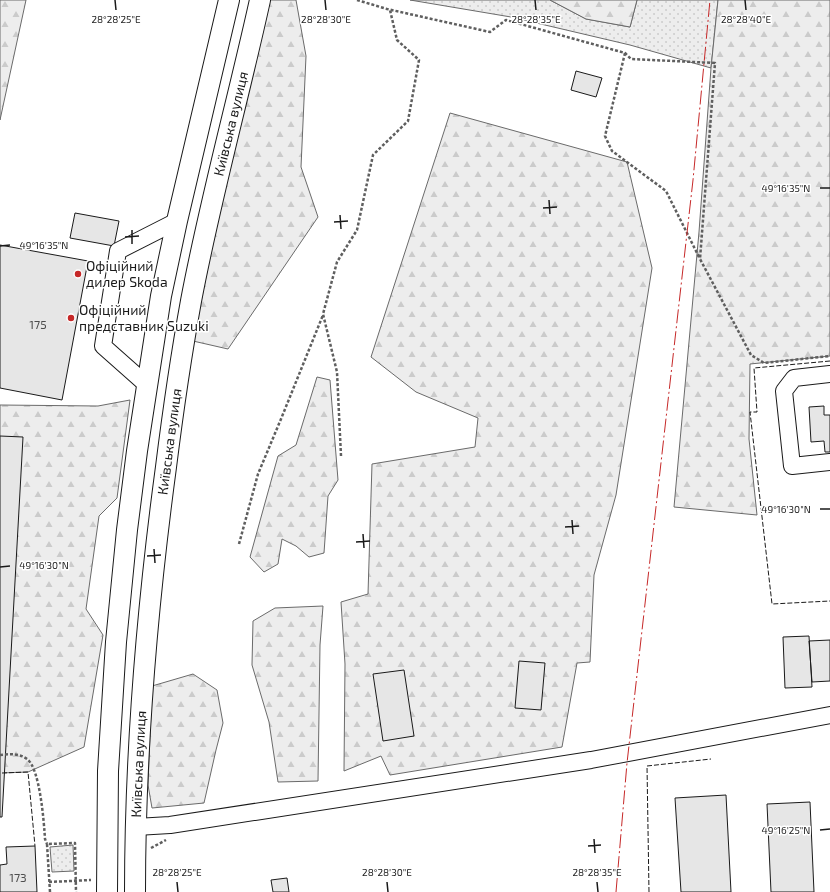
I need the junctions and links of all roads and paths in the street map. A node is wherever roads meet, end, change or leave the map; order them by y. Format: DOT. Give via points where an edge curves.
graph roads {
  1 [pos="229,0"];
  2 [pos="260,0"];
  3 [pos="357,0"];
  4 [pos="390,10"];
  5 [pos="625,53"];
  6 [pos="177,221"];
  7 [pos="700,259"];
  8 [pos="323,314"];
  9 [pos="830,356"];
  10 [pos="830,374"];
  11 [pos="147,385"];
  12 [pos="341,456"];
  13 [pos="830,462"];
  14 [pos="127,530"];
  15 [pos="157,534"];
  16 [pos="239,544"];
  17 [pos="830,715"];
  18 [pos="111,721"];
  19 [pos="141,722"];
  20 [pos="0,754"];
  21 [pos="136,827"];
  22 [pos="47,844"];
  23 [pos="76,880"];
  24 [pos="92,880"];
  25 [pos="49,882"];
  26 [pos="50,892"];
  27 [pos="76,892"];
  28 [pos="107,892"];
  29 [pos="135,892"];
  1 -- 6 [label="main road, Київська вулиця"];
  2 -- 15 [label="main road, Київська вулиця" via="192,300"];
  3 -- 4 [label="path"];
  4 -- 5 [label="path" via="490,32 506,20"];
  4 -- 8 [label="path" via="396,40 420,60 408,121 372,155 358,230 337,262"];
  5 -- 7 [label="path" via="605,136 612,151 666,191"];
  5 -- 7 [label="path" via="631,59 715,63"];
  6 -- 11 [label="main road, Київська вулиця" via="161,296"];
  6 -- 11 [label="lane" via="118,251 104,346"];
  7 -- 9 [label="path" via="751,355 764,363"];
  8 -- 12 [label="path" via="338,372"];
  8 -- 16 [label="path" via="258,474"];
  10 -- 13 [label="lane" via="794,378 784,391 792,466"];
  11 -- 14 [label="main road, Київська вулиця"];
  14 -- 15 [label="main road"];
  14 -- 18 [label="main road, Київська вулиця"];
  15 -- 19 [label="main road, Київська вулиця"];
  17 -- 21 [label="lane" via="591,760 170,825"];
  18 -- 19 [label="main road"];
  18 -- 28 [label="main road, Київська вулиця"];
  19 -- 21 [label="main road, Київська вулиця"];
  20 -- 22 [label="path" via="21,756 33,765"];
  21 -- 29 [label="main road, Київська вулиця"];
  22 -- 23 [label="path" via="75,843"];
  22 -- 25 [label="path"];
  23 -- 24 [label="path"];
  23 -- 25 [label="path"];
  23 -- 27 [label="path"];
  25 -- 26 [label="path"];
}
